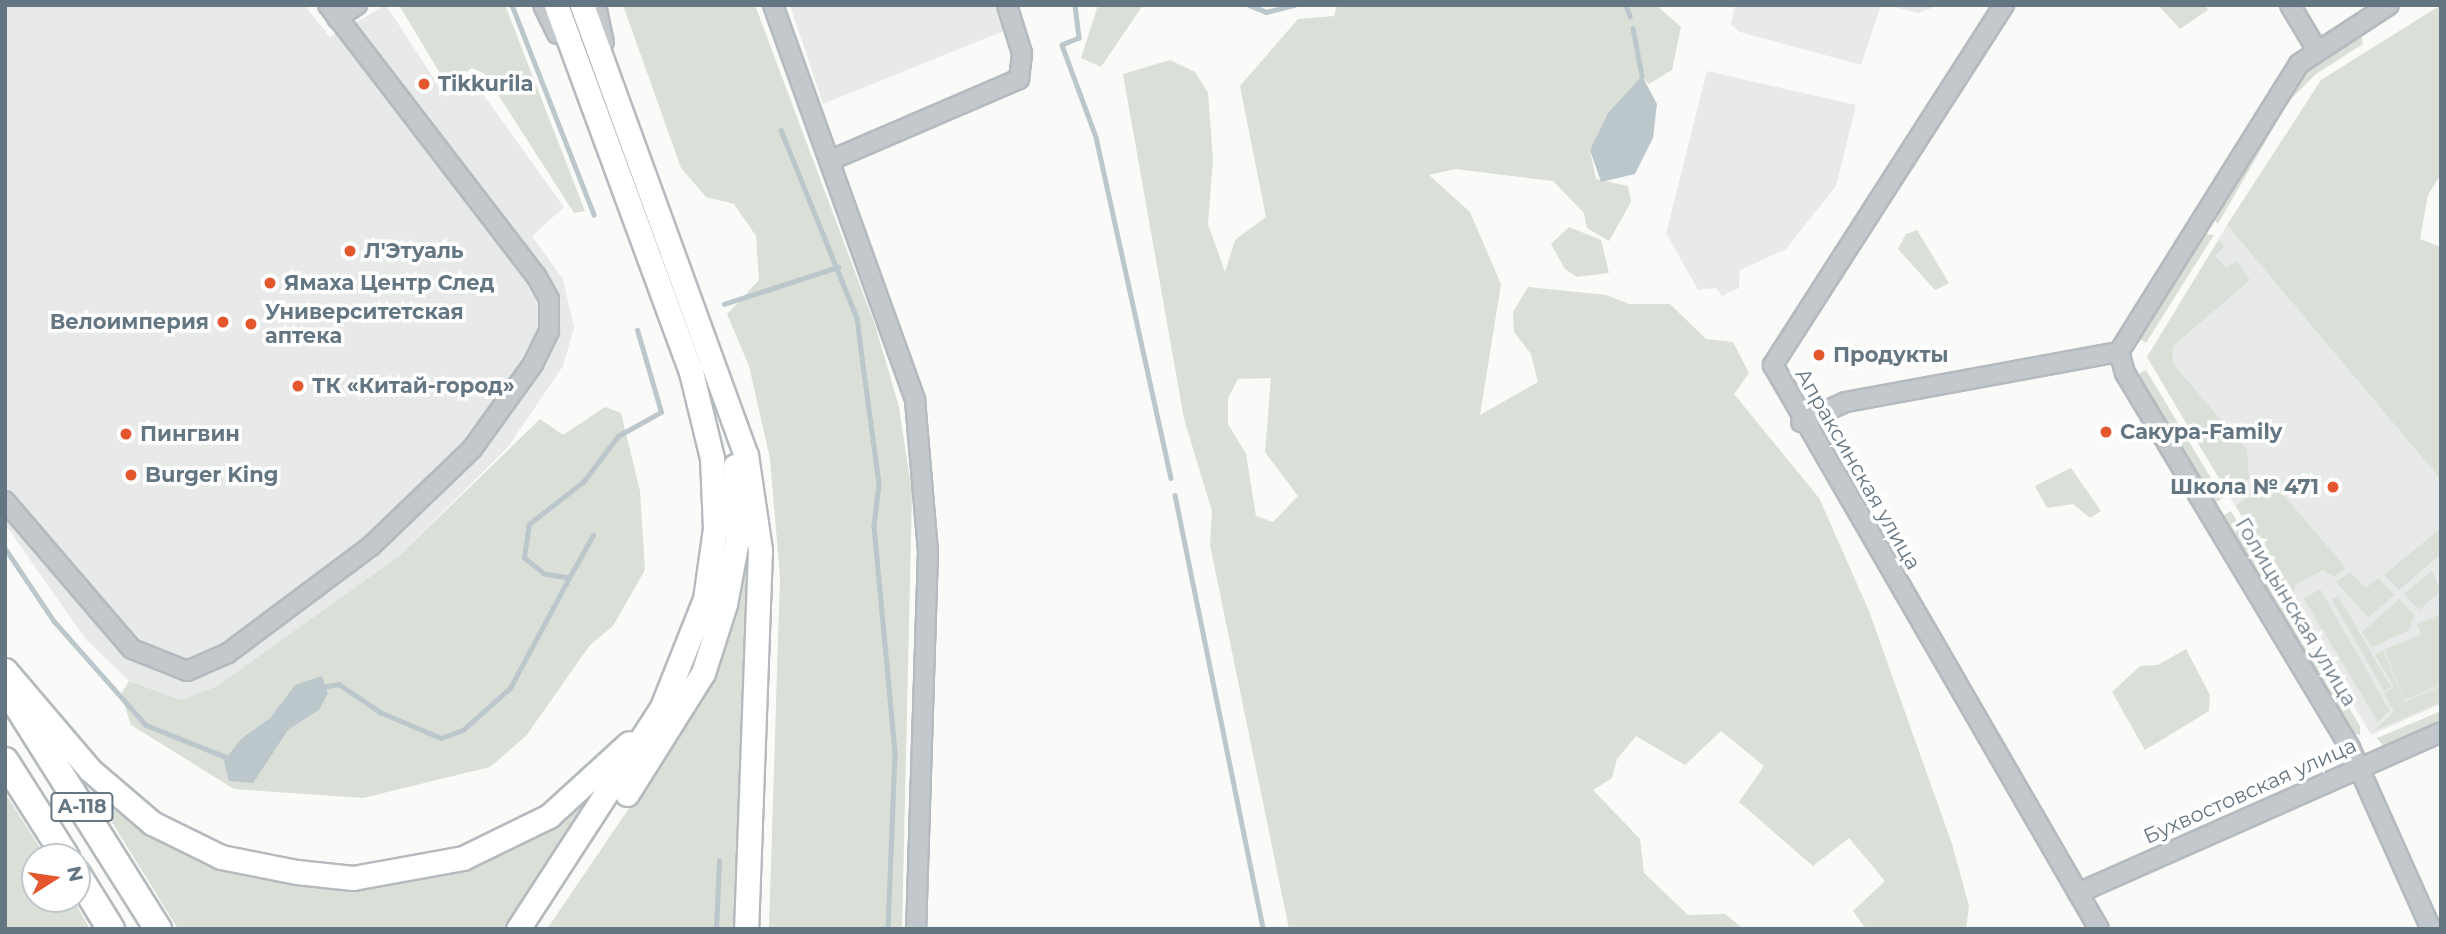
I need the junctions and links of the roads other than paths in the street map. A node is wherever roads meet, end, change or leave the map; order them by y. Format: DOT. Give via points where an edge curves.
graph roads {
  1 [pos="357,5"];
  2 [pos="543,5"];
  3 [pos="556,5"];
  4 [pos="582,5"];
  5 [pos="596,5"];
  6 [pos="773,5"];
  7 [pos="1007,5"];
  8 [pos="2004,5"];
  9 [pos="2290,5"];
  10 [pos="2389,5"];
  11 [pos="333,11"];
  12 [pos="2317,50"];
  13 [pos="616,93"];
  14 [pos="594,110"];
  15 [pos="831,160"];
  16 [pos="2119,352"];
  17 [pos="727,404"];
  18 [pos="1801,422"];
  19 [pos="5,501"];
  20 [pos="5,670"];
  21 [pos="5,686"];
  22 [pos="662,707"];
  23 [pos="2441,732"];
  24 [pos="5,761"];
  25 [pos="2358,767"];
  26 [pos="57,843"];
  27 [pos="2078,893"];
  28 [pos="91,897"];
  29 [pos="111,929"];
  30 [pos="158,929"];
  31 [pos="518,929"];
  32 [pos="534,929"];
  33 [pos="746,929"];
  34 [pos="916,929"];
  35 [pos="2099,929"];
  36 [pos="2431,929"];
  1 -- 11 [label="street"];
  2 -- 14 [label="street"];
  3 -- 14 [label="main road"];
  4 -- 13 [label="main road"];
  5 -- 13 [label="street"];
  6 -- 15 [label="street"];
  7 -- 15 [label="street" via="1022,52 1019,79"];
  8 -- 18 [label="street, Апраксинская улица" via="1773,365"];
  9 -- 12 [label="street"];
  10 -- 12 [label="street"];
  11 -- 19 [label="street" via="536,276 549,299 549,331 533,364 472,449 390,528 228,653 187,671 132,649"];
  12 -- 16 [label="street" via="2285,82"];
  13 -- 17 [label="main road"];
  14 -- 22 [label="main road" via="691,372 712,458 715,529 705,599"];
  15 -- 34 [label="street" via="899,350 920,442 928,551"];
  16 -- 18 [label="street" via="1846,402"];
  16 -- 25 [label="street, Голицынская улица" via="2125,373"];
  17 -- 32 [label="main road" via="737,540 726,604 703,673 664,741"];
  17 -- 33 [label="main road" via="746,455 760,550"];
  18 -- 27 [label="street, Апраксинская улица"];
  20 -- 22 [label="main road" via="90,770 152,823 221,857 353,878 463,858 549,816 603,772"];
  21 -- 30 [label="highway, А-118"];
  22 -- 31 [label="main road"];
  23 -- 25 [label="street, Бухвостовская улица"];
  24 -- 26 [label="highway, А-118"];
  25 -- 27 [label="street, Бухвостовская улица"];
  25 -- 36 [label="street, Голицынская улица"];
  27 -- 35 [label="street, Апраксинская улица"];
  28 -- 29 [label="highway"];
}
